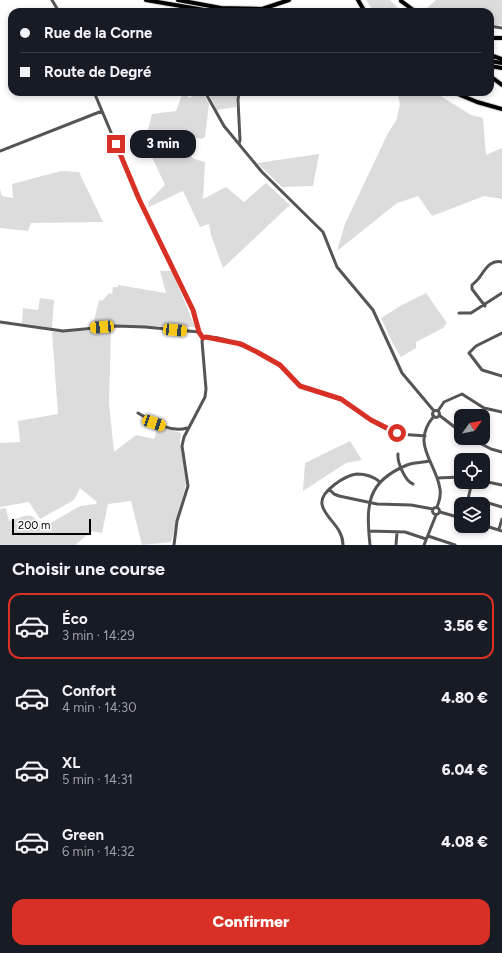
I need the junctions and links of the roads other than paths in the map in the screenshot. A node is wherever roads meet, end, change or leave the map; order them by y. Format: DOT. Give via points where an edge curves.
graph roads {
  1 [pos="146,0"];
  2 [pos="178,0"];
  3 [pos="288,0"];
  4 [pos="401,0"];
  5 [pos="193,8"];
  6 [pos="220,8"];
  7 [pos="265,8"];
  8 [pos="409,8"];
  9 [pos="411,8"];
  10 [pos="96,96"];
  11 [pos="207,96"];
  12 [pos="238,96"];
  13 [pos="462,96"];
  14 [pos="502,109"];
  15 [pos="102,111"];
  16 [pos="239,144"];
  17 [pos="0,151"];
  18 [pos="502,262"];
  19 [pos="502,293"];
  20 [pos="485,306"];
  21 [pos="458,313"];
  22 [pos="0,322"];
  23 [pos="199,332"];
  24 [pos="502,333"];
  25 [pos="203,338"];
  26 [pos="502,376"];
  27 [pos="438,411"];
  28 [pos="434,412"];
  29 [pos="502,412"];
  30 [pos="138,413"];
  31 [pos="439,415"];
  32 [pos="434,416"];
  33 [pos="454,427"];
  34 [pos="188,428"];
  35 [pos="424,436"];
  36 [pos="483,445"];
  37 [pos="502,452"];
  38 [pos="398,454"];
  39 [pos="428,461"];
  40 [pos="401,468"];
  41 [pos="454,477"];
  42 [pos="437,478"];
  43 [pos="380,482"];
  44 [pos="490,482"];
  45 [pos="413,484"];
  46 [pos="502,485"];
  47 [pos="329,489"];
  48 [pos="369,502"];
  49 [pos="490,503"];
  50 [pos="502,507"];
  51 [pos="437,508"];
  52 [pos="433,509"];
  53 [pos="440,512"];
  54 [pos="436,514"];
  55 [pos="454,516"];
  56 [pos="502,519"];
  57 [pos="490,527"];
  58 [pos="500,530"];
  59 [pos="368,531"];
  60 [pos="397,532"];
  61 [pos="427,537"];
  62 [pos="174,545"];
  63 [pos="343,545"];
  64 [pos="370,545"];
  65 [pos="396,545"];
  66 [pos="424,545"];
  67 [pos="455,545"];
  1 -- 5 [label="highway"];
  2 -- 6 [label="highway"];
  3 -- 7 [label="highway"];
  4 -- 8 [label="highway"];
  4 -- 9 [label="highway"];
  10 -- 15 [label="street"];
  11 -- 16 [label="street" via="216,114"];
  12 -- 16 [label="street"];
  13 -- 14 [label="highway"];
  15 -- 17 [label="street"];
  15 -- 23 [label="street" via="139,199 193,310"];
  16 -- 28 [label="street" via="262,172 323,232 337,267 373,310 402,373"];
  18 -- 20 [label="street" via="496,261 491,264 472,285 472,289"];
  19 -- 20 [label="street"];
  20 -- 21 [label="street" via="471,313"];
  22 -- 23 [label="street" via="63,331 118,326"];
  23 -- 25 [label="street"];
  24 -- 26 [label="street" via="476,346 470,353 482,370"];
  25 -- 34 [label="street" via="205,396"];
  25 -- 35 [label="street" via="241,344 280,365 300,386 341,399 390,431 407,436"];
  27 -- 28 [label="street"];
  27 -- 29 [label="street" via="444,402 462,394 484,408"];
  27 -- 31 [label="street"];
  28 -- 32 [label="street"];
  30 -- 34 [label="street" via="154,423 173,430"];
  31 -- 32 [label="street"];
  31 -- 33 [label="street"];
  32 -- 35 [label="street"];
  34 -- 62 [label="street" via="182,446 188,486 177,521"];
  35 -- 39 [label="street"];
  36 -- 37 [label="street"];
  38 -- 40 [label="street"];
  39 -- 40 [label="street" via="412,463"];
  39 -- 42 [label="street"];
  40 -- 43 [label="street"];
  40 -- 45 [label="street"];
  41 -- 42 [label="street"];
  42 -- 51 [label="street" via="440,493"];
  43 -- 47 [label="street" via="372,476 356,474"];
  43 -- 48 [label="street"];
  44 -- 46 [label="street"];
  47 -- 48 [label="street" via="338,496"];
  47 -- 63 [label="street" via="322,500 322,507 340,531"];
  48 -- 52 [label="street"];
  48 -- 59 [label="street"];
  49 -- 50 [label="street"];
  51 -- 52 [label="street"];
  51 -- 53 [label="street"];
  52 -- 54 [label="street" via="433,513"];
  53 -- 54 [label="street"];
  53 -- 55 [label="street"];
  54 -- 61 [label="street"];
  56 -- 58 [label="street"];
  57 -- 58 [label="street"];
  59 -- 60 [label="street"];
  59 -- 64 [label="street"];
  60 -- 61 [label="street"];
  60 -- 65 [label="street"];
  61 -- 66 [label="street"];
  61 -- 67 [label="street"];
}
